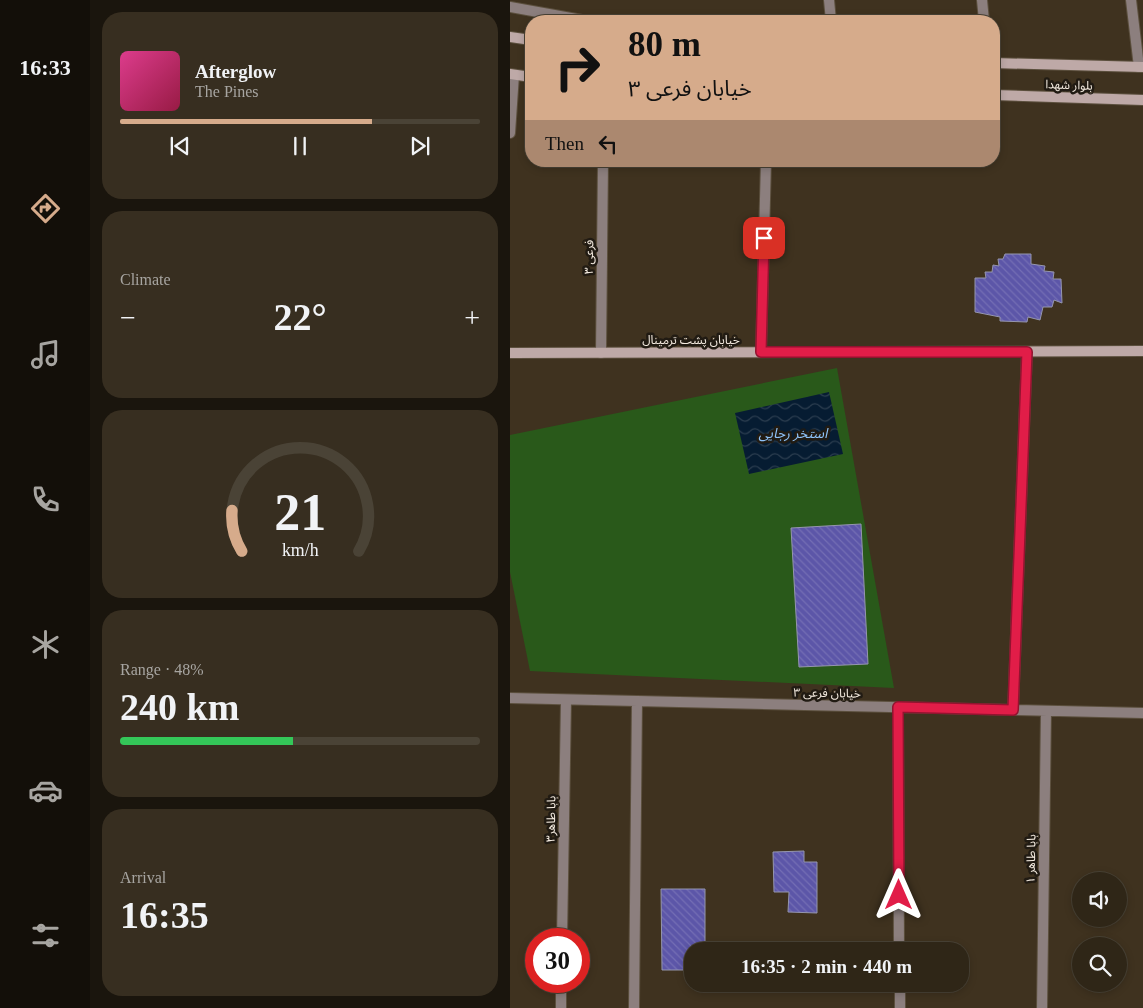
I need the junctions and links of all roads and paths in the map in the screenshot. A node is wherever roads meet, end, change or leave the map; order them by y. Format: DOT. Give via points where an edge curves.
graph roads {
  1 [pos="828,0"];
  2 [pos="982,0"];
  3 [pos="1131,0"];
  4 [pos="510,7"];
  5 [pos="554,15"];
  6 [pos="830,15"];
  7 [pos="983,15"];
  8 [pos="510,37"];
  9 [pos="525,39"];
  10 [pos="1000,63"];
  11 [pos="1141,67"];
  12 [pos="512,75"];
  13 [pos="525,76"];
  14 [pos="1000,94"];
  15 [pos="1143,100"];
  16 [pos="510,133"];
  17 [pos="603,167"];
  18 [pos="766,167"];
  19 [pos="1143,351"];
  20 [pos="761,352"];
  21 [pos="1027,352"];
  22 [pos="510,353"];
  23 [pos="601,353"];
  24 [pos="510,698"];
  25 [pos="566,700"];
  26 [pos="636,701"];
  27 [pos="898,707"];
  28 [pos="1013,710"];
  29 [pos="1046,711"];
  30 [pos="1143,713"];
  31 [pos="562,928"];
  32 [pos="899,942"];
  33 [pos="900,992"];
  34 [pos="561,993"];
  35 [pos="561,1008"];
  36 [pos="634,1008"];
  37 [pos="900,1008"];
  38 [pos="1042,1008"];
  1 -- 6 [label="street"];
  2 -- 7 [label="street"];
  3 -- 11 [label="street"];
  4 -- 5 [label="street"];
  8 -- 9 [label="street"];
  10 -- 11 [label="street, بلوار شهدا"];
  12 -- 13 [label="street"];
  12 -- 16 [label="street"];
  14 -- 15 [label="street, بلوار شهدا"];
  17 -- 23 [label="street, ۳ فرعی"];
  18 -- 20 [label="street"];
  19 -- 21 [label="street, خیابان پشت ترمینال"];
  20 -- 21 [label="street, خیابان پشت ترمینال"];
  20 -- 23 [label="street, خیابان پشت ترمینال"];
  21 -- 28 [label="street"];
  22 -- 23 [label="street, خیابان پشت ترمینال"];
  24 -- 25 [label="street, خیابان فرعی ۳"];
  25 -- 26 [label="street, خیابان فرعی ۳"];
  25 -- 31 [label="street, بابا طاهر۳"];
  26 -- 27 [label="street, خیابان فرعی ۳"];
  26 -- 36 [label="street"];
  27 -- 28 [label="street, خیابان فرعی ۳"];
  27 -- 32 [label="street"];
  28 -- 29 [label="street, خیابان فرعی ۳"];
  29 -- 30 [label="street, خیابان فرعی ۳"];
  29 -- 38 [label="street, بابا طاهر ۱"];
  33 -- 37 [label="street"];
  34 -- 35 [label="street"];
}
